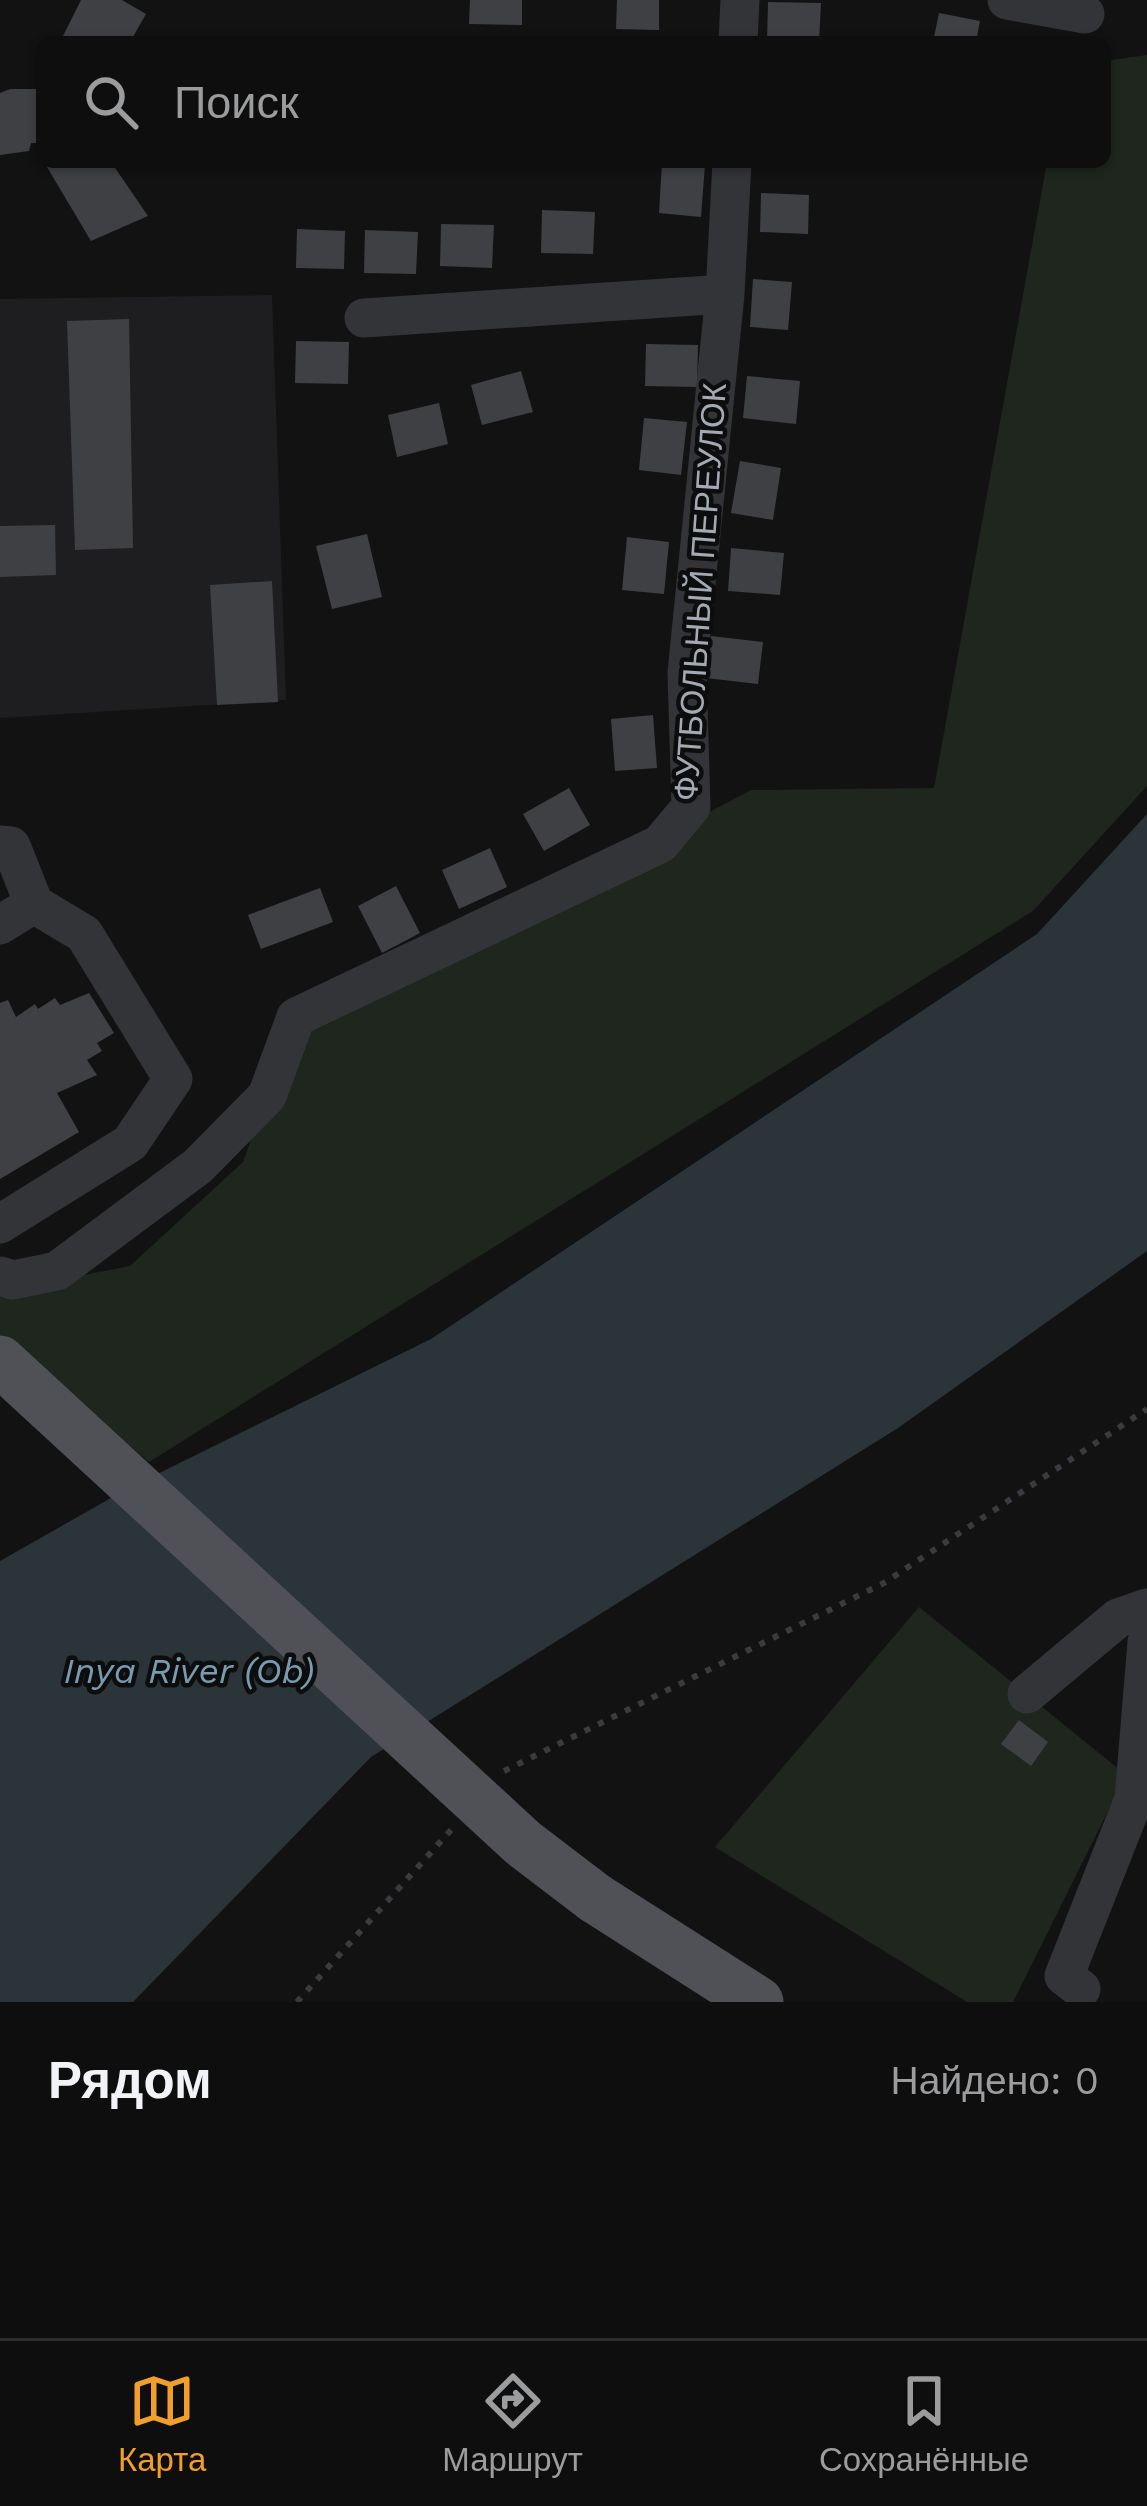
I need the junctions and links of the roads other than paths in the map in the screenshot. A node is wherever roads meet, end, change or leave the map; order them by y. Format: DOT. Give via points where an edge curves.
graph roads {
  1 [pos="740,0"];
  2 [pos="1006,0"];
  3 [pos="1085,14"];
  4 [pos="738,36"];
  5 [pos="732,168"];
  6 [pos="725,294"];
  7 [pos="364,318"];
  8 [pos="0,845"];
  9 [pos="34,904"];
  10 [pos="0,925"];
  11 [pos="0,1224"];
  12 [pos="0,1276"];
  13 [pos="0,1360"];
  14 [pos="1147,1607"];
  15 [pos="1147,1642"];
  16 [pos="1027,1694"];
  17 [pos="1081,1989"];
  18 [pos="758,2002"];
  1 -- 4 [label="street"];
  2 -- 3 [label="street"];
  5 -- 6 [label="street, ФУТБОЛЬНЫЙ ПЕРЕУЛОК"];
  6 -- 7 [label="street"];
  6 -- 12 [label="street, ФУТБОЛЬНЫЙ ПЕРЕУЛОК" via="688,673 691,807 660,844 296,1017 267,1096 198,1166 57,1271"];
  8 -- 9 [label="street" via="11,846"];
  9 -- 10 [label="street"];
  9 -- 11 [label="street" via="84,934 173,1079 130,1143"];
  13 -- 18 [label="main road, bridge" via="523,1843"];
  14 -- 16 [label="street" via="1118,1618"];
  15 -- 17 [label="street" via="1134,1799 1064,1976"];
}
